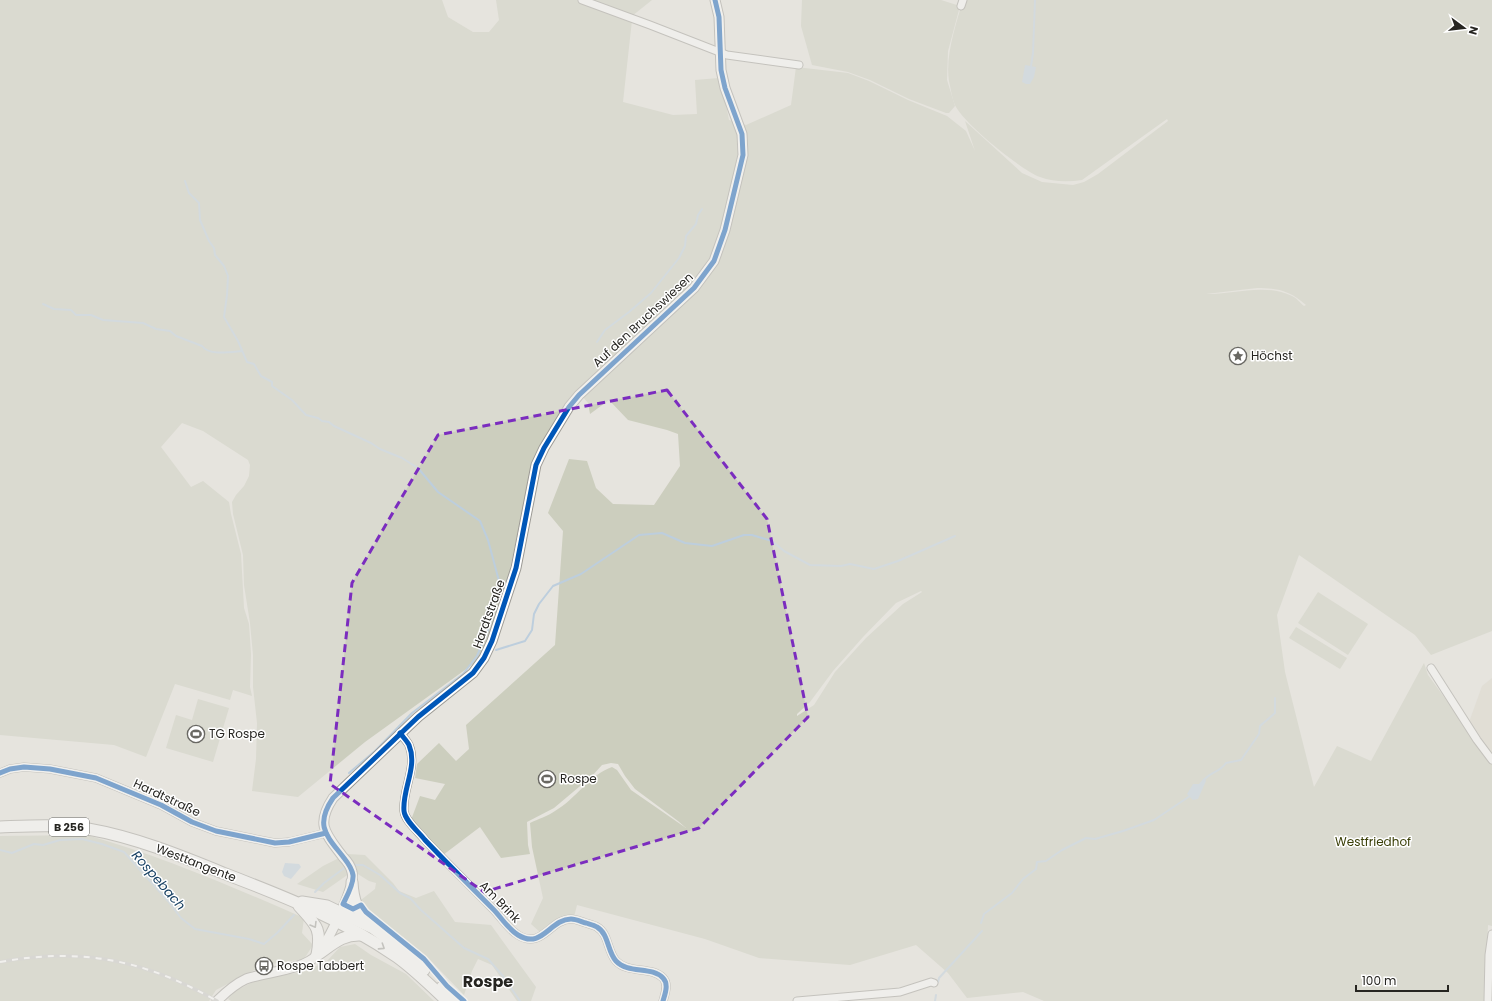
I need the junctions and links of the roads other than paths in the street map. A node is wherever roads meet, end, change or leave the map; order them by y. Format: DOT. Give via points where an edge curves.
graph roads {
  1 [pos="582,0"];
  2 [pos="715,0"];
  3 [pos="719,53"];
  4 [pos="799,65"];
  5 [pos="579,394"];
  6 [pos="1431,668"];
  7 [pos="400,733"];
  8 [pos="1492,760"];
  9 [pos="0,773"];
  10 [pos="0,827"];
  11 [pos="326,833"];
  12 [pos="352,882"];
  13 [pos="295,901"];
  14 [pos="338,917"];
  15 [pos="372,928"];
  16 [pos="1492,934"];
  17 [pos="362,935"];
  18 [pos="317,955"];
  19 [pos="934,983"];
  20 [pos="1488,1000"];
  21 [pos="217,1001"];
  22 [pos="447,1001"];
  23 [pos="458,1001"];
  24 [pos="663,1001"];
  25 [pos="798,1001"];
  1 -- 3 [label="street"];
  2 -- 3 [label="street, Auf den Bruchswiesen"];
  3 -- 4 [label="street"];
  3 -- 5 [label="street, Auf den Bruchswiesen" via="725,88 742,134 742,155 725,230 714,261 694,288"];
  5 -- 7 [label="street, Hardtstraße" via="558,424 536,464 516,568 492,642 484,658 474,673"];
  6 -- 8 [label="street" via="1476,740"];
  7 -- 11 [label="street, Hardtstraße" via="333,798 323,817"];
  7 -- 24 [label="street, Am Brink" via="409,746 412,763 405,800 406,817 436,852 509,927 518,935 530,939 539,938 561,921 572,919 597,927 604,935 616,961 624,967 658,974 664,979 667,985"];
  9 -- 11 [label="street, Hardtstraße" via="24,767 96,778 216,831 275,844"];
  10 -- 13 [label="main road, Westtangente / B 256" via="58,826 87,829 136,840"];
  11 -- 12 [label="street, Hardtstraße" via="349,865 353,874"];
  12 -- 14 [label="street, Hardtstraße"];
  12 -- 15 [label="main road, B 256" via="356,907"];
  13 -- 14 [label="main road, Westtangente / B 256"];
  13 -- 18 [label="main road, B 256, one-way" via="316,926 320,940"];
  14 -- 15 [label="main road, Westtangente / B 256"];
  14 -- 17 [label="main road, Westtangente / B 256"];
  14 -- 18 [label="street, Hardtstraße" via="330,936"];
  15 -- 23 [label="main road, Westtangente / B 256" via="399,947"];
  16 -- 20 [label="street"];
  17 -- 18 [label="main road" via="342,937"];
  17 -- 22 [label="main road, Westtangente / B 256, one-way" via="398,957"];
  18 -- 21 [label="street" via="300,965 244,980"];
  19 -- 25 [label="street" via="900,992"];
}
